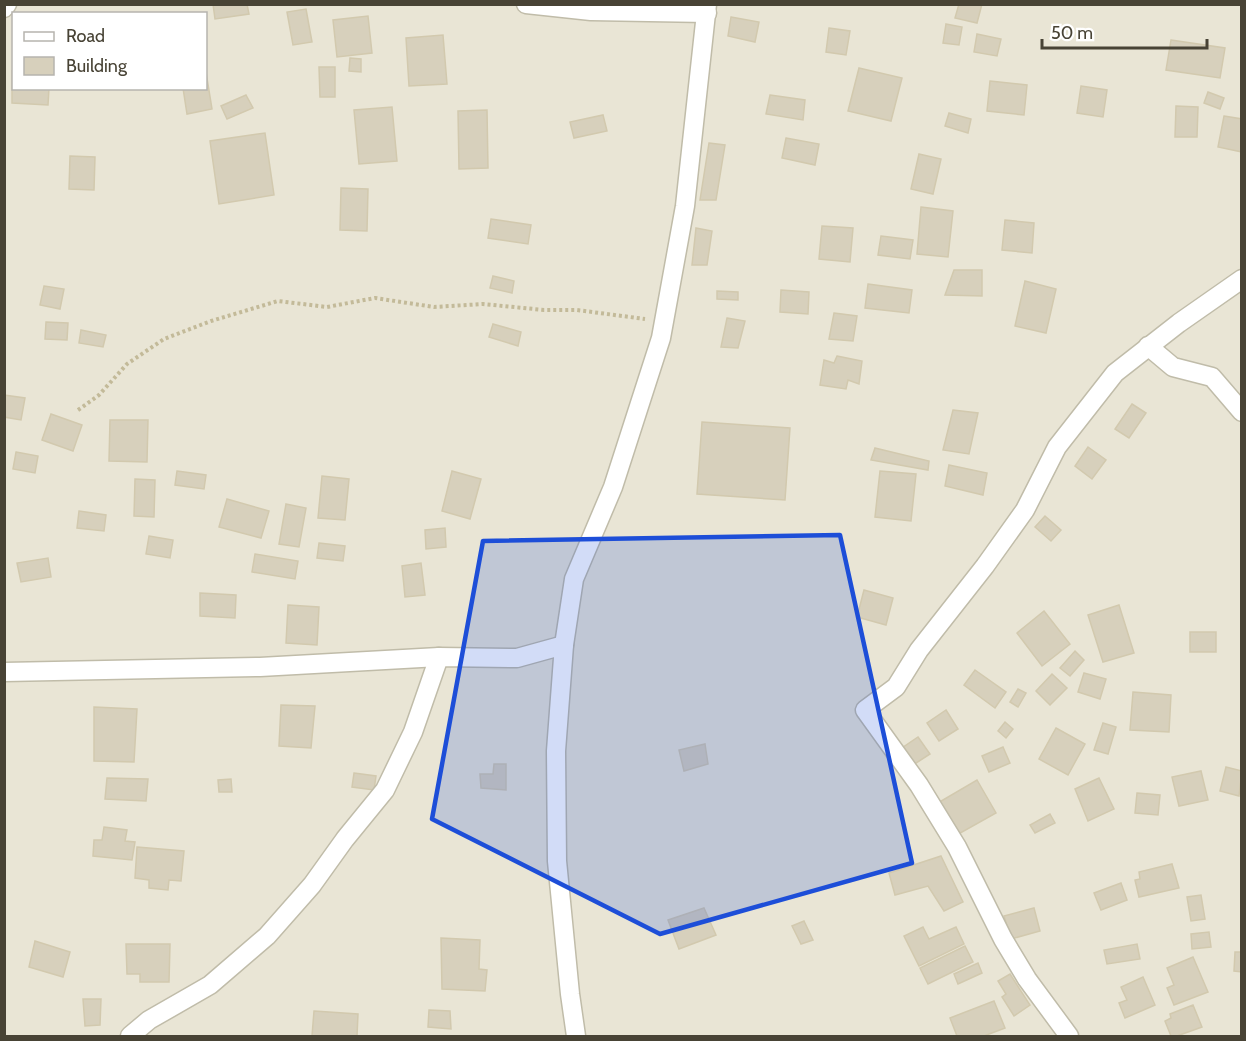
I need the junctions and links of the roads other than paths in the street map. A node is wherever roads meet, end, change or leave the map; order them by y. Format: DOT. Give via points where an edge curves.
graph roads {
  1 [pos="525,4"];
  2 [pos="707,9"];
  3 [pos="1242,279"];
  4 [pos="1148,346"];
  5 [pos="1242,412"];
  6 [pos="564,645"];
  7 [pos="439,657"];
  8 [pos="4,672"];
  9 [pos="130,1036"];
  10 [pos="576,1036"];
  11 [pos="1069,1036"];
  1 -- 2 [label="street" via="591,11"];
  2 -- 6 [label="street" via="685,206 663,323 613,488 574,579"];
  3 -- 4 [label="street"];
  4 -- 5 [label="street" via="1173,367 1212,377"];
  4 -- 11 [label="street" via="1115,373 1080,416 1057,447 1025,510 985,566 919,650 896,687 865,710 919,785 957,847 1003,939"];
  6 -- 7 [label="street" via="517,658"];
  6 -- 10 [label="street" via="556,751 557,861"];
  7 -- 8 [label="street" via="260,667"];
  7 -- 9 [label="street" via="413,732 385,790 312,885 267,936 210,985 149,1020"];
}
